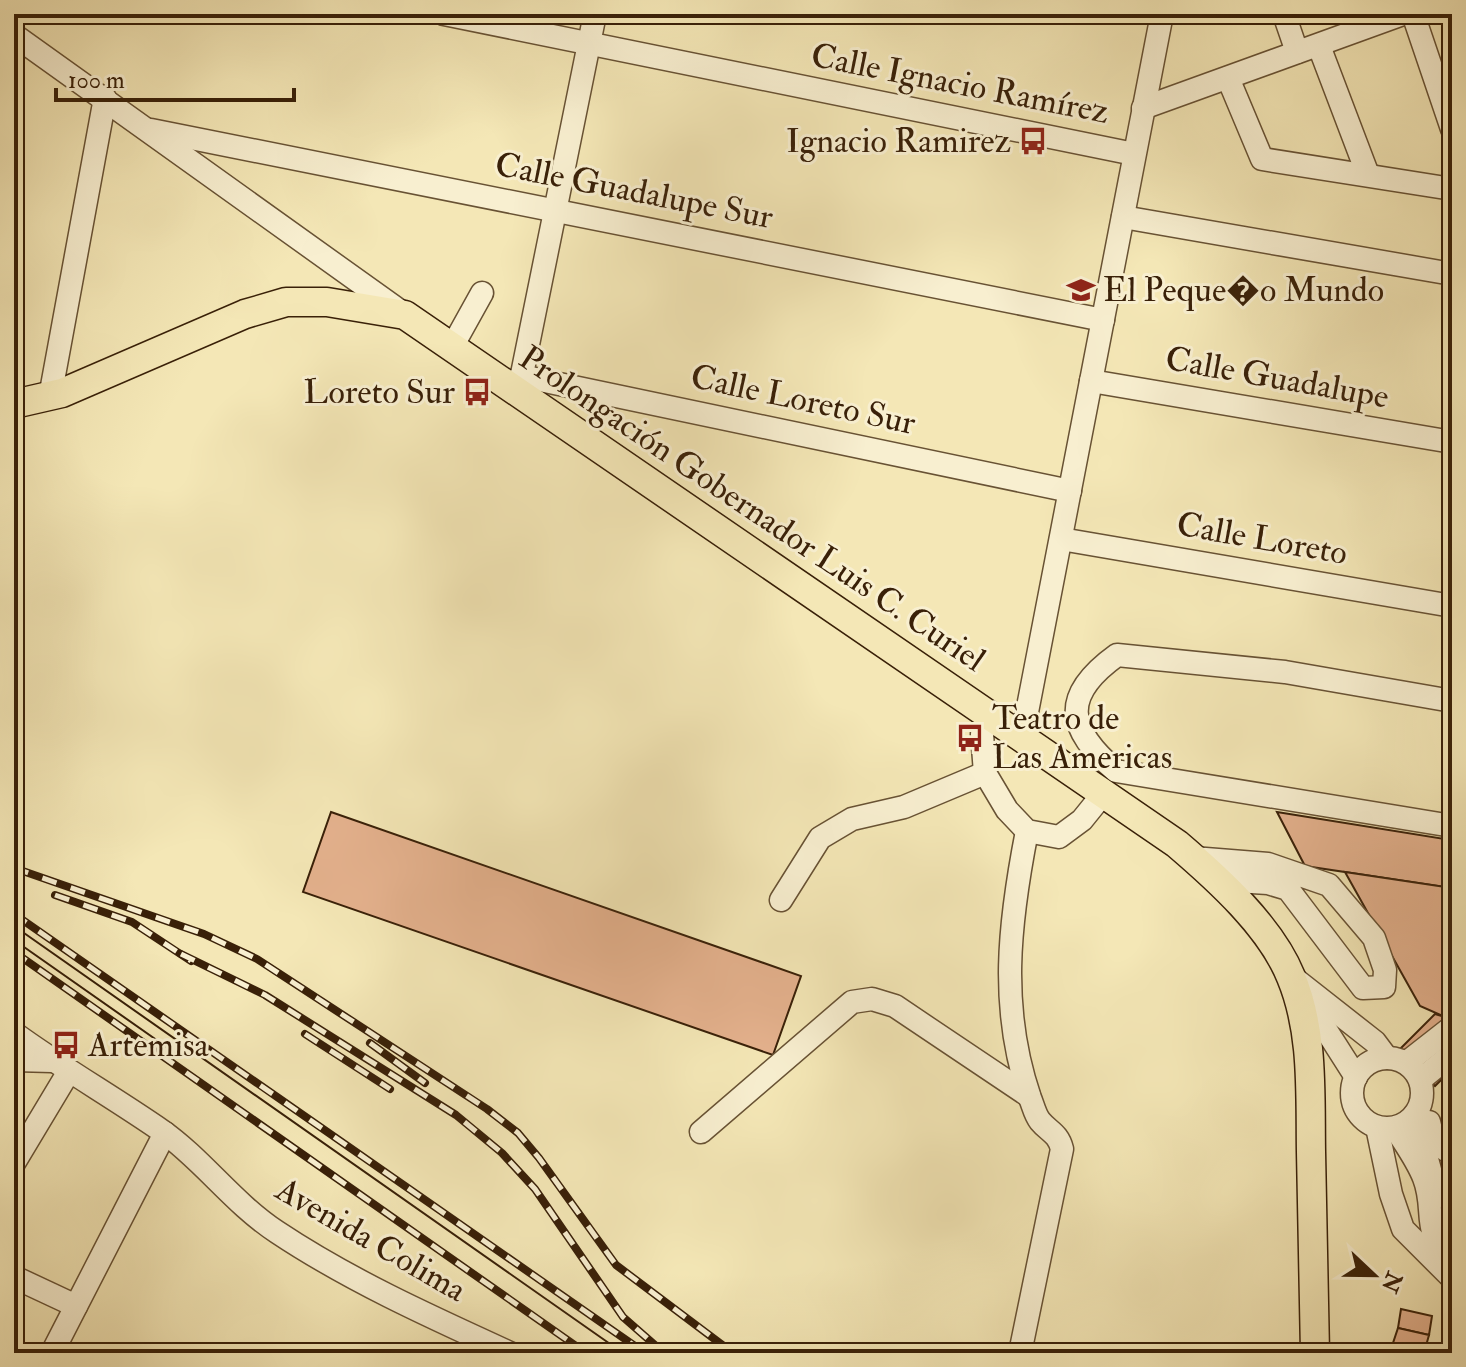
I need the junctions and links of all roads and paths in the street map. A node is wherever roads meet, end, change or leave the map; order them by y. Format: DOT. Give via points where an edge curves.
graph roads {
  1 [pos="444,14"];
  2 [pos="595,14"];
  3 [pos="1162,14"];
  4 [pos="1284,14"];
  5 [pos="1402,14"];
  6 [pos="14,35"];
  7 [pos="589,44"];
  8 [pos="1308,49"];
  9 [pos="1228,78"];
  10 [pos="105,98"];
  11 [pos="1143,108"];
  12 [pos="1452,129"];
  13 [pos="151,130"];
  14 [pos="1134,154"];
  15 [pos="1368,175"];
  16 [pos="1452,189"];
  17 [pos="555,210"];
  18 [pos="1123,217"];
  19 [pos="1452,274"];
  20 [pos="482,293"];
  21 [pos="405,315"];
  22 [pos="1103,320"];
  23 [pos="452,347"];
  24 [pos="1091,381"];
  25 [pos="520,384"];
  26 [pos="50,397"];
  27 [pos="14,404"];
  28 [pos="1452,442"];
  29 [pos="1070,491"];
  30 [pos="1061,539"];
  31 [pos="1452,606"];
  32 [pos="1452,701"];
  33 [pos="989,716"];
  34 [pos="1022,738"];
  35 [pos="985,773"];
  36 [pos="1103,794"];
  37 [pos="1452,826"];
  38 [pos="1027,831"];
  39 [pos="1193,858"];
  40 [pos="1219,880"];
  41 [pos="1290,880"];
  42 [pos="781,900"];
  43 [pos="1291,976"];
  44 [pos="1452,1027"];
  45 [pos="14,1033"];
  46 [pos="1452,1054"];
  47 [pos="14,1060"];
  48 [pos="60,1067"];
  49 [pos="1409,1073"];
  50 [pos="1356,1077"];
  51 [pos="1029,1096"];
  52 [pos="1415,1115"];
  53 [pos="1386,1128"];
  54 [pos="701,1132"];
  55 [pos="165,1133"];
  56 [pos="1452,1154"];
  57 [pos="14,1163"];
  58 [pos="1449,1194"];
  59 [pos="1452,1253"];
  60 [pos="1452,1259"];
  61 [pos="14,1277"];
  62 [pos="1452,1278"];
  63 [pos="76,1306"];
  64 [pos="52,1353"];
  65 [pos="510,1353"];
  66 [pos="1020,1353"];
  67 [pos="1315,1353"];
  1 -- 7 [label="street, Calle Ignacio Ramírez"];
  2 -- 7 [label="street"];
  3 -- 11 [label="street"];
  4 -- 8 [label="street"];
  5 -- 8 [label="street"];
  5 -- 12 [label="street"];
  6 -- 10 [label="street"];
  7 -- 14 [label="street, Calle Ignacio Ramírez"];
  7 -- 17 [label="street"];
  8 -- 9 [label="street"];
  8 -- 15 [label="street" via="1337,96"];
  9 -- 11 [label="street"];
  9 -- 15 [label="street" via="1262,159"];
  10 -- 13 [label="street"];
  10 -- 26 [label="street"];
  11 -- 14 [label="street"];
  13 -- 17 [label="street, Calle Guadalupe Sur"];
  13 -- 21 [label="street"];
  14 -- 18 [label="street"];
  15 -- 16 [label="street"];
  17 -- 22 [label="street, Calle Guadalupe Sur"];
  17 -- 25 [label="street"];
  18 -- 19 [label="street"];
  18 -- 22 [label="street"];
  20 -- 23 [label="street"];
  21 -- 23 [label="main road, Prolongación Gobernador Luis C. Curiel"];
  21 -- 26 [label="main road, Prolongación Gobernador Luis C. Curiel" via="327,302 286,302 245,314"];
  22 -- 24 [label="street"];
  23 -- 25 [label="main road, Prolongación Gobernador Luis C. Curiel"];
  24 -- 28 [label="street, Calle Guadalupe"];
  24 -- 29 [label="street"];
  25 -- 29 [label="street, Calle Loreto Sur"];
  25 -- 33 [label="main road, Prolongación Gobernador Luis C. Curiel"];
  26 -- 27 [label="main road, Prolongación Gobernador Luis C. Curiel"];
  29 -- 30 [label="street"];
  30 -- 31 [label="street, Calle Loreto"];
  30 -- 34 [label="street"];
  32 -- 37 [label="street" via="1285,672 1117,655 1097,670 1076,712 1078,730 1116,771"];
  33 -- 34 [label="main road, Prolongación Gobernador Luis C. Curiel"];
  33 -- 35 [label="street" via="982,734"];
  34 -- 36 [label="main road, Prolongación Gobernador Luis C. Curiel"];
  35 -- 38 [label="street"];
  35 -- 42 [label="street" via="831,831 820,838"];
  36 -- 38 [label="street" via="1059,837"];
  36 -- 39 [label="main road, Prolongación Gobernador Luis C. Curiel"];
  38 -- 51 [label="street" via="1011,916 1009,1002"];
  39 -- 40 [label="main road, Prolongación Gobernador Luis C. Curiel"];
  39 -- 41 [label="street" via="1268,864"];
  40 -- 41 [label="street"];
  40 -- 43 [label="main road, Prolongación Gobernador Luis C. Curiel" via="1258,925"];
  41 -- 41 [label="street" via="1363,988 1384,987 1380,951 1346,902 1329,885"];
  43 -- 49 [label="street"];
  43 -- 50 [label="street"];
  43 -- 67 [label="main road, Prolongación Gobernador Luis C. Curiel" via="1309,1063"];
  44 -- 49 [label="street"];
  45 -- 48 [label="street, Avenida Colima"];
  46 -- 49 [label="street"];
  47 -- 48 [label="street"];
  48 -- 55 [label="street, Avenida Colima"];
  48 -- 57 [label="street"];
  49 -- 50 [label="street" via="1369,1063"];
  49 -- 52 [label="street"];
  49 -- 56 [label="street" via="1434,1142"];
  50 -- 53 [label="street" via="1356,1111"];
  51 -- 54 [label="street" via="895,1006 872,999 852,1002"];
  51 -- 66 [label="street" via="1039,1120 1059,1137 1062,1149"];
  52 -- 53 [label="street"];
  52 -- 58 [label="street" via="1430,1172"];
  53 -- 60 [label="street" via="1425,1181 1432,1235"];
  53 -- 62 [label="street" via="1391,1194 1403,1229"];
  55 -- 63 [label="street"];
  55 -- 65 [label="street, Avenida Colima" via="275,1231 426,1315"];
  58 -- 59 [label="street" via="1438,1224"];
  61 -- 63 [label="street"];
  63 -- 64 [label="street"];
}
